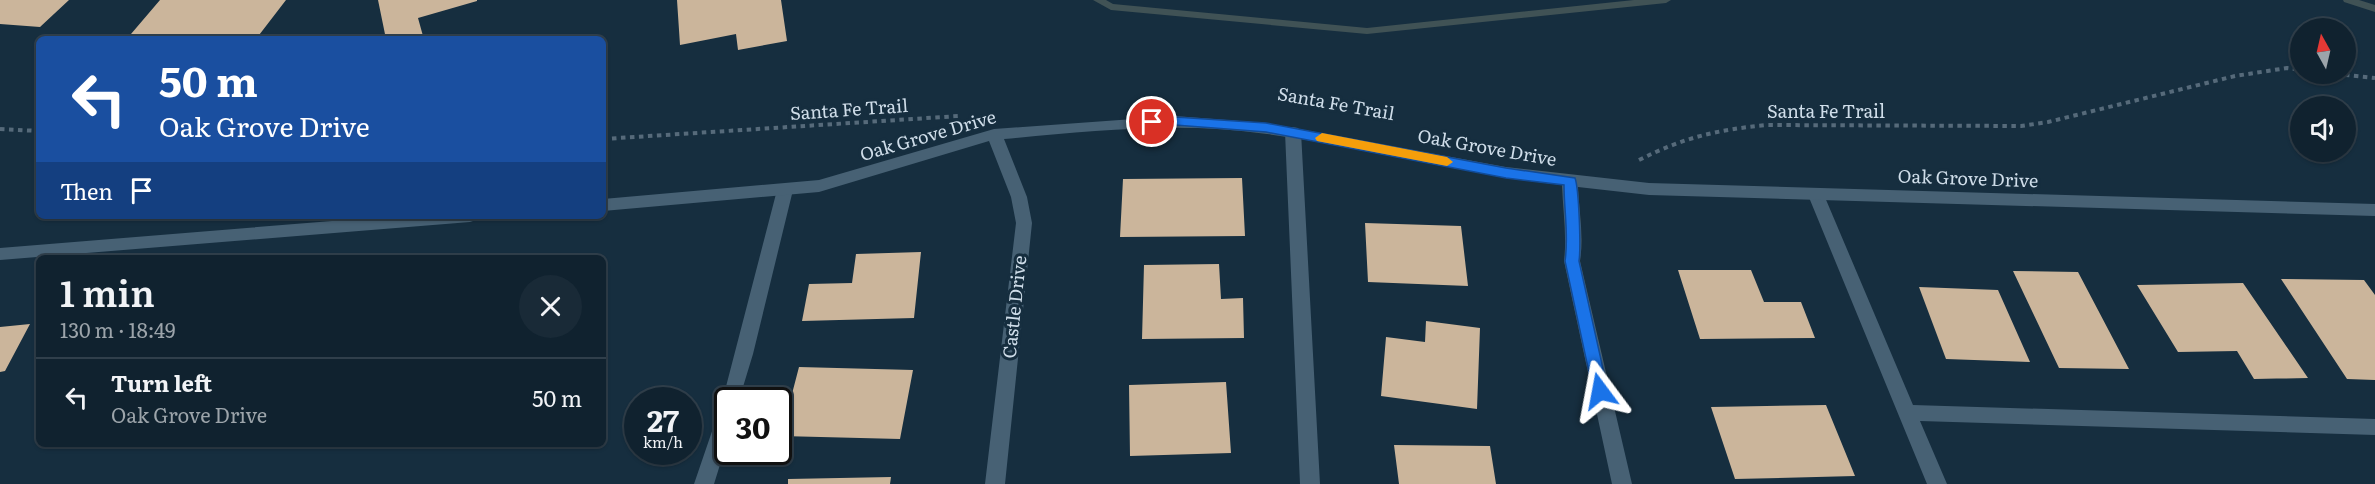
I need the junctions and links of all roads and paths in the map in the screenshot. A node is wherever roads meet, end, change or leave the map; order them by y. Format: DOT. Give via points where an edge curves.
graph roads {
  1 [pos="2290,68"];
  2 [pos="2356,76"];
  3 [pos="2375,78"];
  4 [pos="968,116"];
  5 [pos="0,129"];
  6 [pos="36,131"];
  7 [pos="1293,132"];
  8 [pos="994,134"];
  9 [pos="606,139"];
  10 [pos="1634,162"];
  11 [pos="1570,181"];
  12 [pos="785,190"];
  13 [pos="1816,195"];
  14 [pos="606,205"];
  15 [pos="2375,210"];
  16 [pos="433,219"];
  17 [pos="0,254"];
  18 [pos="734,387"];
  19 [pos="1909,413"];
  20 [pos="2375,427"];
  21 [pos="714,452"];
  22 [pos="704,484"];
  23 [pos="995,484"];
  24 [pos="1310,484"];
  25 [pos="1622,484"];
  26 [pos="1937,484"];
  1 -- 10 [label="path, Santa Fe Trail" via="2235,75 2048,123 1767,125 1726,129 1675,142"];
  2 -- 3 [label="path"];
  4 -- 9 [label="path, Santa Fe Trail"];
  5 -- 6 [label="path"];
  7 -- 8 [label="street, Oak Grove Drive" via="1175,121"];
  7 -- 11 [label="street, Oak Grove Drive" via="1506,173"];
  7 -- 24 [label="street"];
  8 -- 12 [label="street, Oak Grove Drive" via="819,186"];
  8 -- 23 [label="street, Castle Drive" via="1019,197 1024,224"];
  11 -- 13 [label="street, Oak Grove Drive" via="1650,189"];
  11 -- 25 [label="street" via="1575,280"];
  12 -- 14 [label="street, Oak Grove Drive"];
  12 -- 18 [label="street"];
  13 -- 15 [label="street, Oak Grove Drive"];
  13 -- 19 [label="street"];
  16 -- 17 [label="street"];
  19 -- 20 [label="street"];
  19 -- 26 [label="street"];
  21 -- 22 [label="street"];
}
